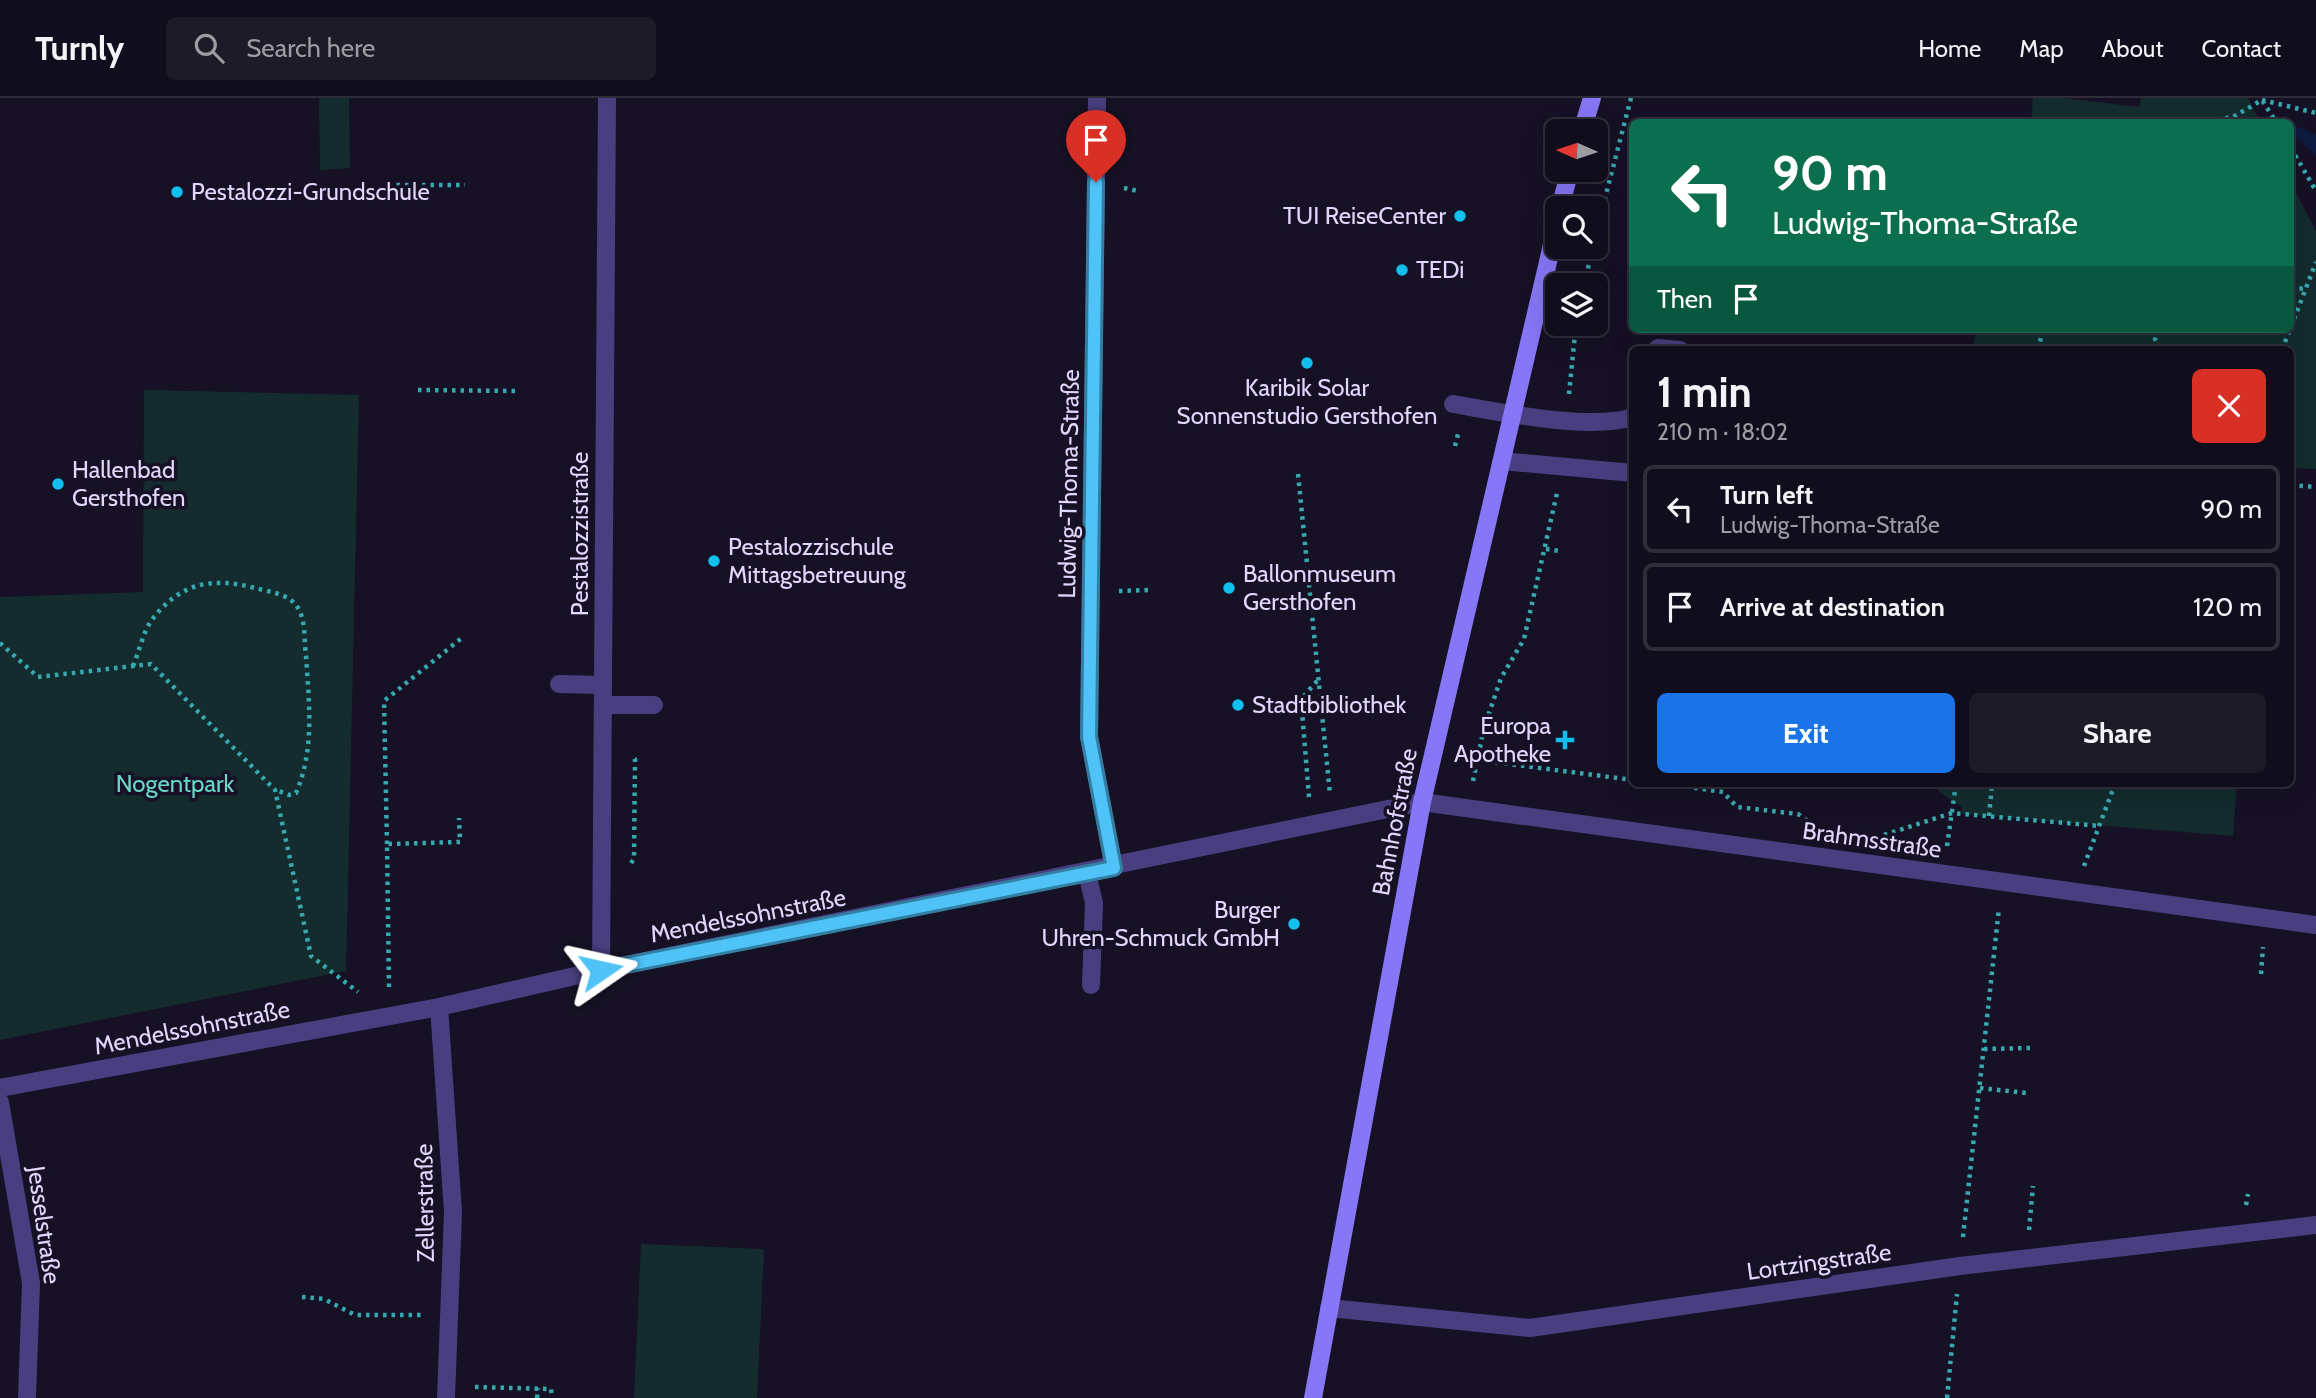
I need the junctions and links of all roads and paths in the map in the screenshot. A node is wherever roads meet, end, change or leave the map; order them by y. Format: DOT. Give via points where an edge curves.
graph roads {
  1 [pos="607,98"];
  2 [pos="1097,98"];
  3 [pos="1592,98"];
  4 [pos="1631,98"];
  5 [pos="2262,99"];
  6 [pos="2316,113"];
  7 [pos="1586,119"];
  8 [pos="2220,119"];
  9 [pos="2274,119"];
  10 [pos="2294,153"];
  11 [pos="388,185"];
  12 [pos="465,185"];
  13 [pos="2316,191"];
  14 [pos="1606,196"];
  15 [pos="1549,259"];
  16 [pos="2316,262"];
  17 [pos="2306,287"];
  18 [pos="2294,289"];
  19 [pos="2294,318"];
  20 [pos="1575,336"];
  21 [pos="418,390"];
  22 [pos="516,391"];
  23 [pos="1453,404"];
  24 [pos="1513,413"];
  25 [pos="1629,418"];
  26 [pos="1567,420"];
  27 [pos="1502,461"];
  28 [pos="1562,467"];
  29 [pos="1629,473"];
  30 [pos="1298,474"];
  31 [pos="2294,485"];
  32 [pos="2316,488"];
  33 [pos="1546,549"];
  34 [pos="1559,551"];
  35 [pos="463,636"];
  36 [pos="0,643"];
  37 [pos="133,666"];
  38 [pos="1318,679"];
  39 [pos="559,684"];
  40 [pos="603,685"];
  41 [pos="603,705"];
  42 [pos="654,705"];
  43 [pos="1433,754"];
  44 [pos="1477,761"];
  45 [pos="1327,767"];
  46 [pos="1629,780"];
  47 [pos="1689,787"];
  48 [pos="1955,787"];
  49 [pos="1992,787"];
  50 [pos="2114,787"];
  51 [pos="275,790"];
  52 [pos="1422,802"];
  53 [pos="1467,810"];
  54 [pos="1952,813"];
  55 [pos="1989,816"];
  56 [pos="459,818"];
  57 [pos="1311,826"];
  58 [pos="2100,826"];
  59 [pos="1817,829"];
  60 [pos="1882,836"];
  61 [pos="387,844"];
  62 [pos="1114,868"];
  63 [pos="1087,873"];
  64 [pos="1944,875"];
  65 [pos="2002,883"];
  66 [pos="2074,893"];
  67 [pos="2316,925"];
  68 [pos="601,970"];
  69 [pos="1091,985"];
  70 [pos="439,1007"];
  71 [pos="389,1016"];
  72 [pos="2031,1048"];
  73 [pos="1984,1049"];
  74 [pos="0,1088"];
  75 [pos="1980,1088"];
  76 [pos="2026,1093"];
  77 [pos="0,1102"];
  78 [pos="2033,1186"];
  79 [pos="2316,1225"];
  80 [pos="2026,1259"];
  81 [pos="1960,1266"];
  82 [pos="302,1297"];
  83 [pos="1329,1308"];
  84 [pos="449,1315"];
  85 [pos="538,1388"];
  86 [pos="446,1392"];
  87 [pos="27,1398"];
  88 [pos="537,1398"];
  89 [pos="552,1398"];
  90 [pos="1313,1398"];
  91 [pos="1948,1398"];
  1 -- 40 [label="street, Pestalozzistraße"];
  2 -- 62 [label="street, Ludwig-Thoma-Straße" via="1089,737"];
  3 -- 7 [label="main road"];
  4 -- 14 [label="path"];
  5 -- 6 [label="path"];
  5 -- 8 [label="path" via="2233,117"];
  5 -- 9 [label="path"];
  10 -- 13 [label="path"];
  11 -- 12 [label="path"];
  15 -- 24 [label="main road, Bahnhofstraße"];
  16 -- 17 [label="path"];
  17 -- 18 [label="path"];
  17 -- 19 [label="path"];
  20 -- 26 [label="path"];
  21 -- 22 [label="path"];
  23 -- 24 [label="street"];
  24 -- 26 [label="street"];
  24 -- 27 [label="main road, Bahnhofstraße"];
  25 -- 26 [label="street" via="1615,423"];
  27 -- 28 [label="street"];
  27 -- 43 [label="main road, Bahnhofstraße"];
  28 -- 29 [label="street"];
  28 -- 33 [label="path"];
  30 -- 38 [label="path"];
  31 -- 32 [label="path"];
  33 -- 34 [label="path"];
  33 -- 44 [label="path" via="1524,639 1501,678"];
  35 -- 61 [label="path" via="384,701"];
  36 -- 37 [label="path" via="38,677"];
  37 -- 51 [label="path" via="151,664"];
  37 -- 51 [label="path" via="151,621 178,595 205,581 231,582 286,596 298,608 303,625 311,719 306,762 296,793"];
  38 -- 45 [label="path"];
  38 -- 57 [label="path" via="1301,699"];
  39 -- 40 [label="street"];
  40 -- 41 [label="street, Pestalozzistraße"];
  41 -- 42 [label="street"];
  41 -- 68 [label="street, Pestalozzistraße"];
  43 -- 44 [label="path"];
  43 -- 52 [label="main road, Bahnhofstraße"];
  44 -- 46 [label="path"];
  44 -- 53 [label="path"];
  47 -- 59 [label="path" via="1723,792 1737,807 1798,814"];
  48 -- 54 [label="path"];
  49 -- 55 [label="path"];
  50 -- 58 [label="path"];
  51 -- 71 [label="path" via="311,956"];
  52 -- 53 [label="street, Brahmsstraße"];
  52 -- 57 [label="street, Mendelssohnstraße"];
  52 -- 83 [label="main road, Bahnhofstraße"];
  53 -- 64 [label="street, Brahmsstraße"];
  54 -- 55 [label="path"];
  54 -- 60 [label="path"];
  54 -- 64 [label="path"];
  55 -- 58 [label="path"];
  56 -- 61 [label="path" via="460,842"];
  57 -- 62 [label="street, Mendelssohnstraße"];
  58 -- 66 [label="path"];
  61 -- 71 [label="path"];
  62 -- 63 [label="street, Mendelssohnstraße"];
  63 -- 68 [label="street, Mendelssohnstraße"];
  63 -- 69 [label="street" via="1094,903"];
  64 -- 65 [label="street, Brahmsstraße"];
  65 -- 66 [label="street, Brahmsstraße"];
  65 -- 73 [label="path"];
  66 -- 67 [label="street, Brahmsstraße"];
  68 -- 70 [label="street, Mendelssohnstraße"];
  70 -- 71 [label="street, Mendelssohnstraße"];
  70 -- 84 [label="street, Zellerstraße" via="453,1212"];
  71 -- 74 [label="street, Mendelssohnstraße"];
  72 -- 73 [label="path"];
  73 -- 75 [label="path"];
  75 -- 76 [label="path"];
  75 -- 81 [label="path"];
  77 -- 87 [label="street, Jesselstraße" via="31,1283"];
  78 -- 80 [label="path"];
  79 -- 80 [label="street, Lortzingstraße"];
  80 -- 81 [label="street, Lortzingstraße"];
  81 -- 83 [label="street, Lortzingstraße" via="1530,1328"];
  81 -- 91 [label="path"];
  82 -- 84 [label="path" via="324,1299 355,1315"];
  83 -- 90 [label="main road, Bahnhofstraße"];
  84 -- 86 [label="street, Zellerstraße"];
  85 -- 86 [label="path"];
  85 -- 88 [label="path"];
  85 -- 89 [label="path" via="551,1388"];
}
